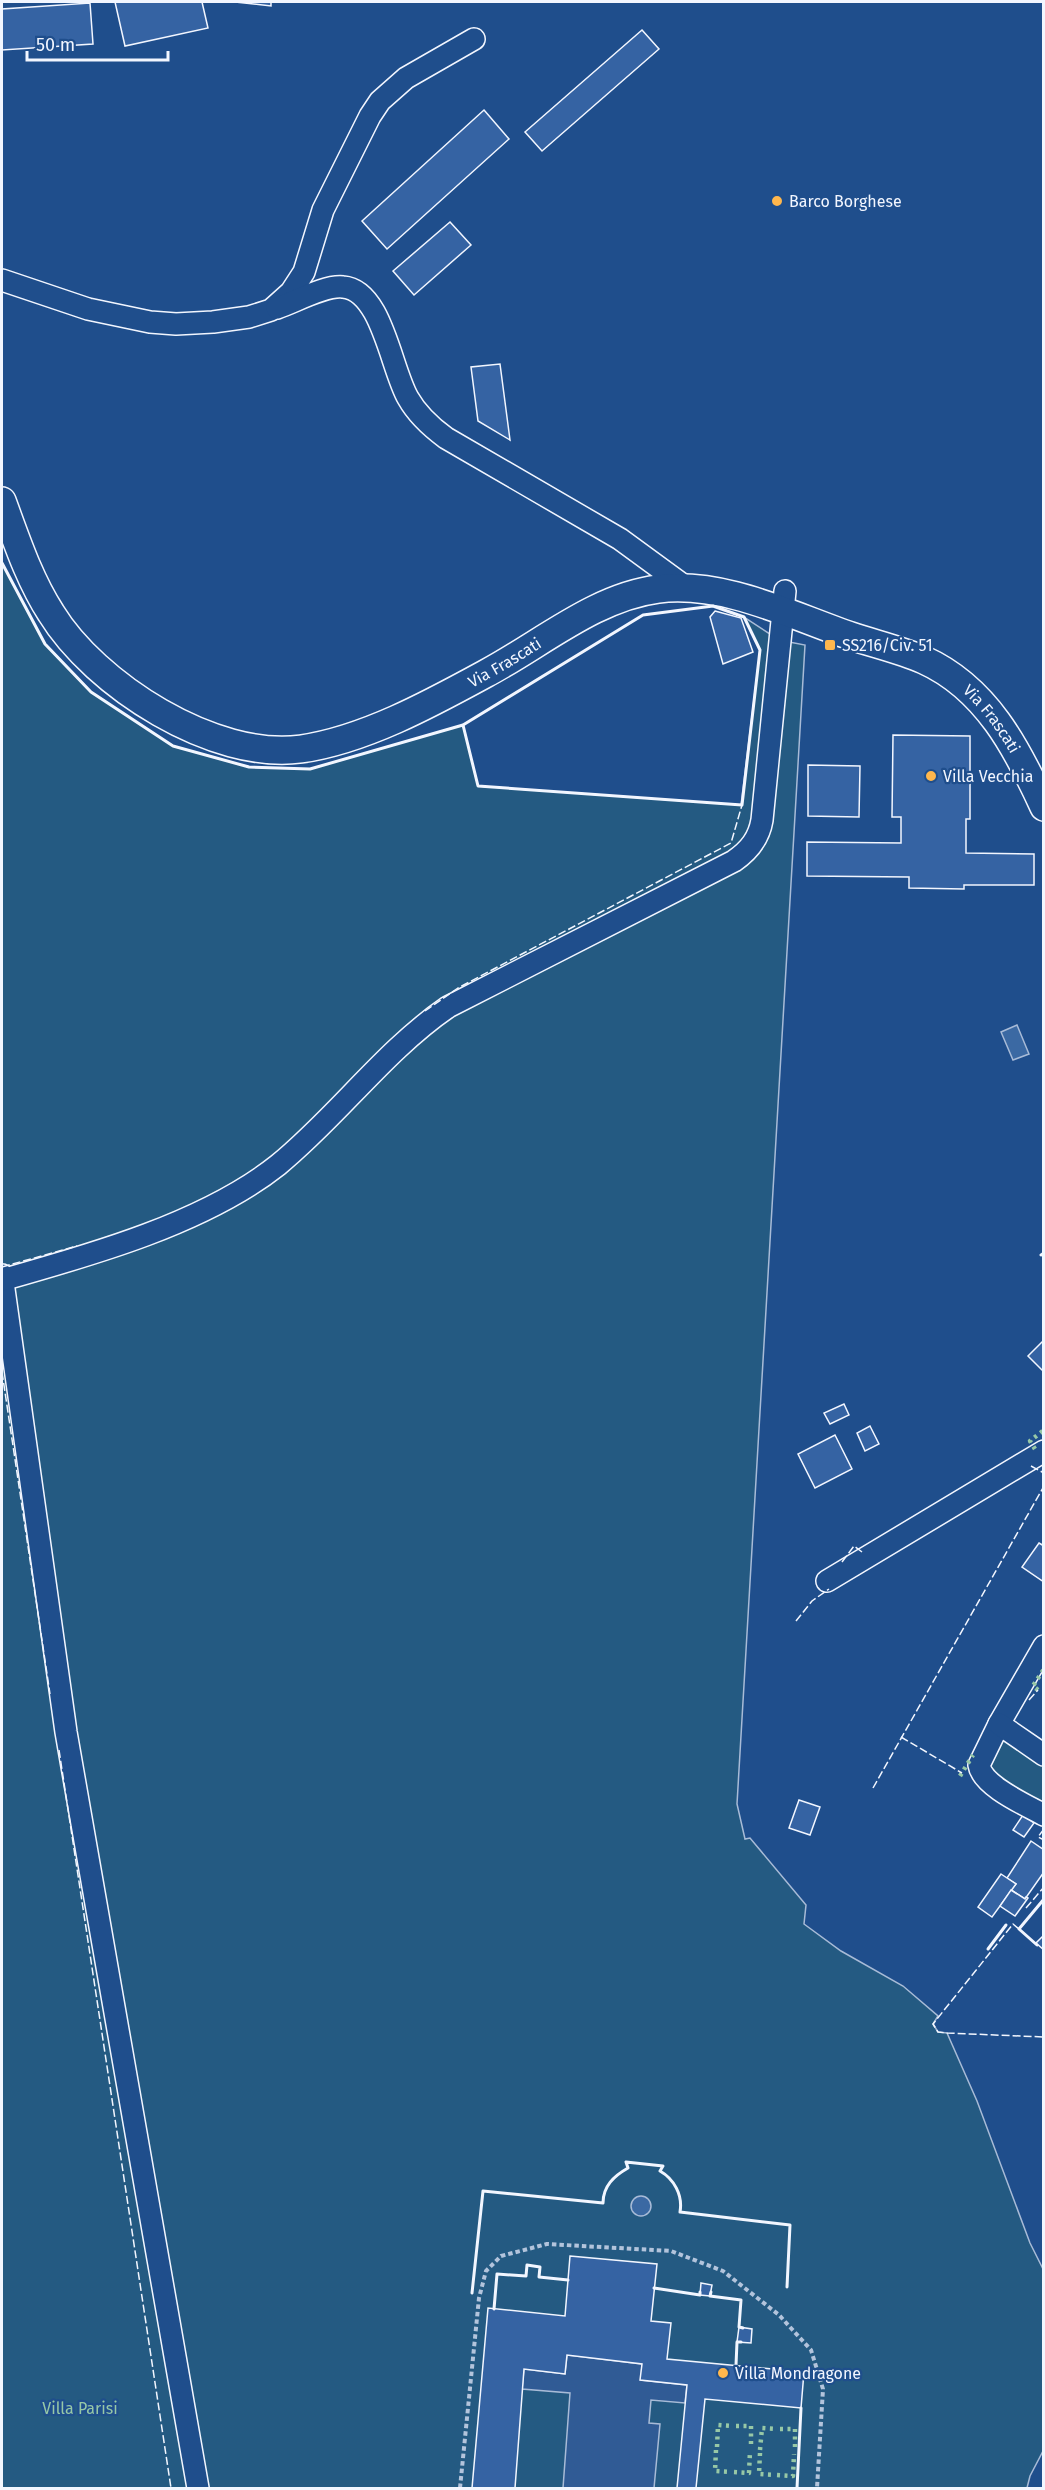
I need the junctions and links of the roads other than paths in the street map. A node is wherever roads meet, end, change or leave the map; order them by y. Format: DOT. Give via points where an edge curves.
graph roads {
  1 [pos="474,39"];
  2 [pos="2,280"];
  3 [pos="271,310"];
  4 [pos="2,501"];
  5 [pos="687,588"];
  6 [pos="784,601"];
  7 [pos="1044,807"];
  8 [pos="2,1278"];
  9 [pos="1044,1451"];
  10 [pos="827,1581"];
  11 [pos="1044,1646"];
  12 [pos="999,1724"];
  13 [pos="1044,1755"];
  14 [pos="1044,1815"];
  15 [pos="198,2488"];
  1 -- 3 [label="street" via="406,78 381,101 323,210 304,272 291,292"];
  2 -- 3 [label="street" via="88,309 158,322 213,322"];
  3 -- 5 [label="street" via="335,287 361,294 375,312 408,398 431,426 620,539"];
  4 -- 5 [label="main road, Via Frascati" via="26,565 49,610 93,665 120,688 178,722 263,749 312,747 376,726 449,694 615,601 650,591"];
  5 -- 6 [label="main road, Via Frascati"];
  6 -- 7 [label="main road, Via Frascati" via="923,660 962,684 1006,733"];
  6 -- 8 [label="street" via="762,820 758,836 747,851 448,1007 409,1037 284,1159 243,1189 149,1234"];
  8 -- 15 [label="street" via="66,1732"];
  9 -- 10 [label="street"];
  11 -- 12 [label="street"];
  12 -- 13 [label="street"];
  12 -- 14 [label="street" via="982,1756 980,1770 993,1785"];
}
